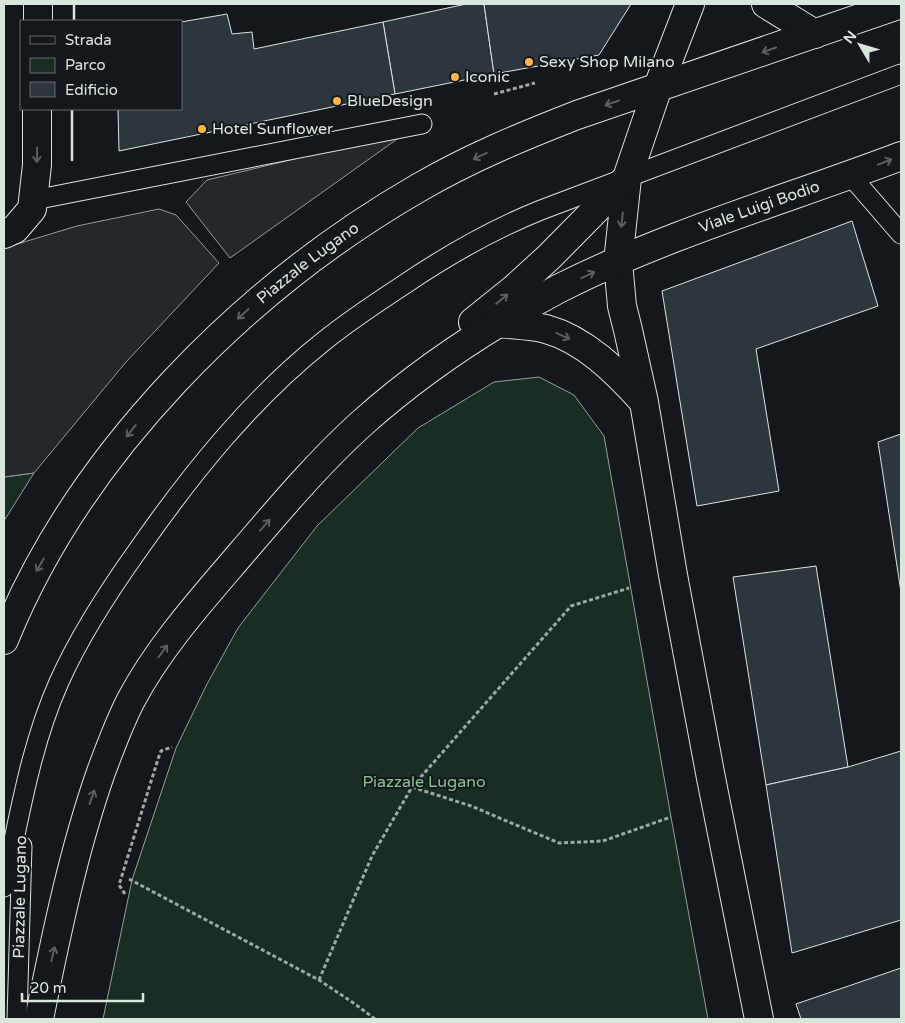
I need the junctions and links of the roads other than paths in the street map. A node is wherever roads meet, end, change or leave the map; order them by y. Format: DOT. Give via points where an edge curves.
graph roads {
  1 [pos="38,4"];
  2 [pos="690,4"];
  3 [pos="766,4"];
  4 [pos="901,4"];
  5 [pos="38,20"];
  6 [pos="815,34"];
  7 [pos="901,74"];
  8 [pos="658,87"];
  9 [pos="37,110"];
  10 [pos="422,124"];
  11 [pos="901,156"];
  12 [pos="850,175"];
  13 [pos="627,178"];
  14 [pos="34,200"];
  15 [pos="4,234"];
  16 [pos="901,234"];
  17 [pos="618,262"];
  18 [pos="499,324"];
  19 [pos="415,380"];
  20 [pos="644,402"];
  21 [pos="4,640"];
  22 [pos="23,805"];
  23 [pos="4,888"];
  24 [pos="17,1019"];
  25 [pos="40,1019"];
  26 [pos="759,1019"];
  1 -- 5 [label="main road"];
  2 -- 8 [label="main road"];
  3 -- 6 [label="main road"];
  4 -- 6 [label="main road"];
  6 -- 8 [label="main road, one-way"];
  7 -- 13 [label="lane"];
  8 -- 13 [label="main road, Piazzale Lugano"];
  8 -- 21 [label="main road, Piazzale Lugano, one-way" via="524,136 421,186 330,244 259,300 170,386 102,468 56,536"];
  9 -- 14 [label="main road, one-way"];
  10 -- 14 [label="lane"];
  12 -- 11 [label="main road, Viale Luigi Bodio, one-way"];
  12 -- 16 [label="lane"];
  12 -- 17 [label="main road, Viale Luigi Bodio"];
  13 -- 17 [label="main road, Piazzale Lugano, one-way"];
  19 -- 13 [label="main road, Piazzale Lugano, one-way" via="454,338 549,257"];
  13 -- 22 [label="lane, Piazzale Lugano" via="518,220 450,255 324,342 255,405 214,449 166,510 94,616 69,661 49,708 33,755"];
  14 -- 15 [label="main road" via="24,220"];
  18 -- 17 [label="main road, Piazzale Lugano, one-way" via="561,288"];
  17 -- 20 [label="main road, Piazzale Lugano" via="622,306"];
  18 -- 19 [label="main road, Piazzale Lugano"];
  18 -- 20 [label="main road, one-way" via="546,329 573,341 618,374"];
  25 -- 19 [label="main road, Piazzale Lugano, one-way" via="80,835 112,742 131,700 163,650 289,498 361,424"];
  20 -- 26 [label="main road, Piazzale Lugano" via="710,778"];
  22 -- 23 [label="lane, Piazzale Lugano"];
  22 -- 24 [label="lane, Piazzale Lugano"];
}
